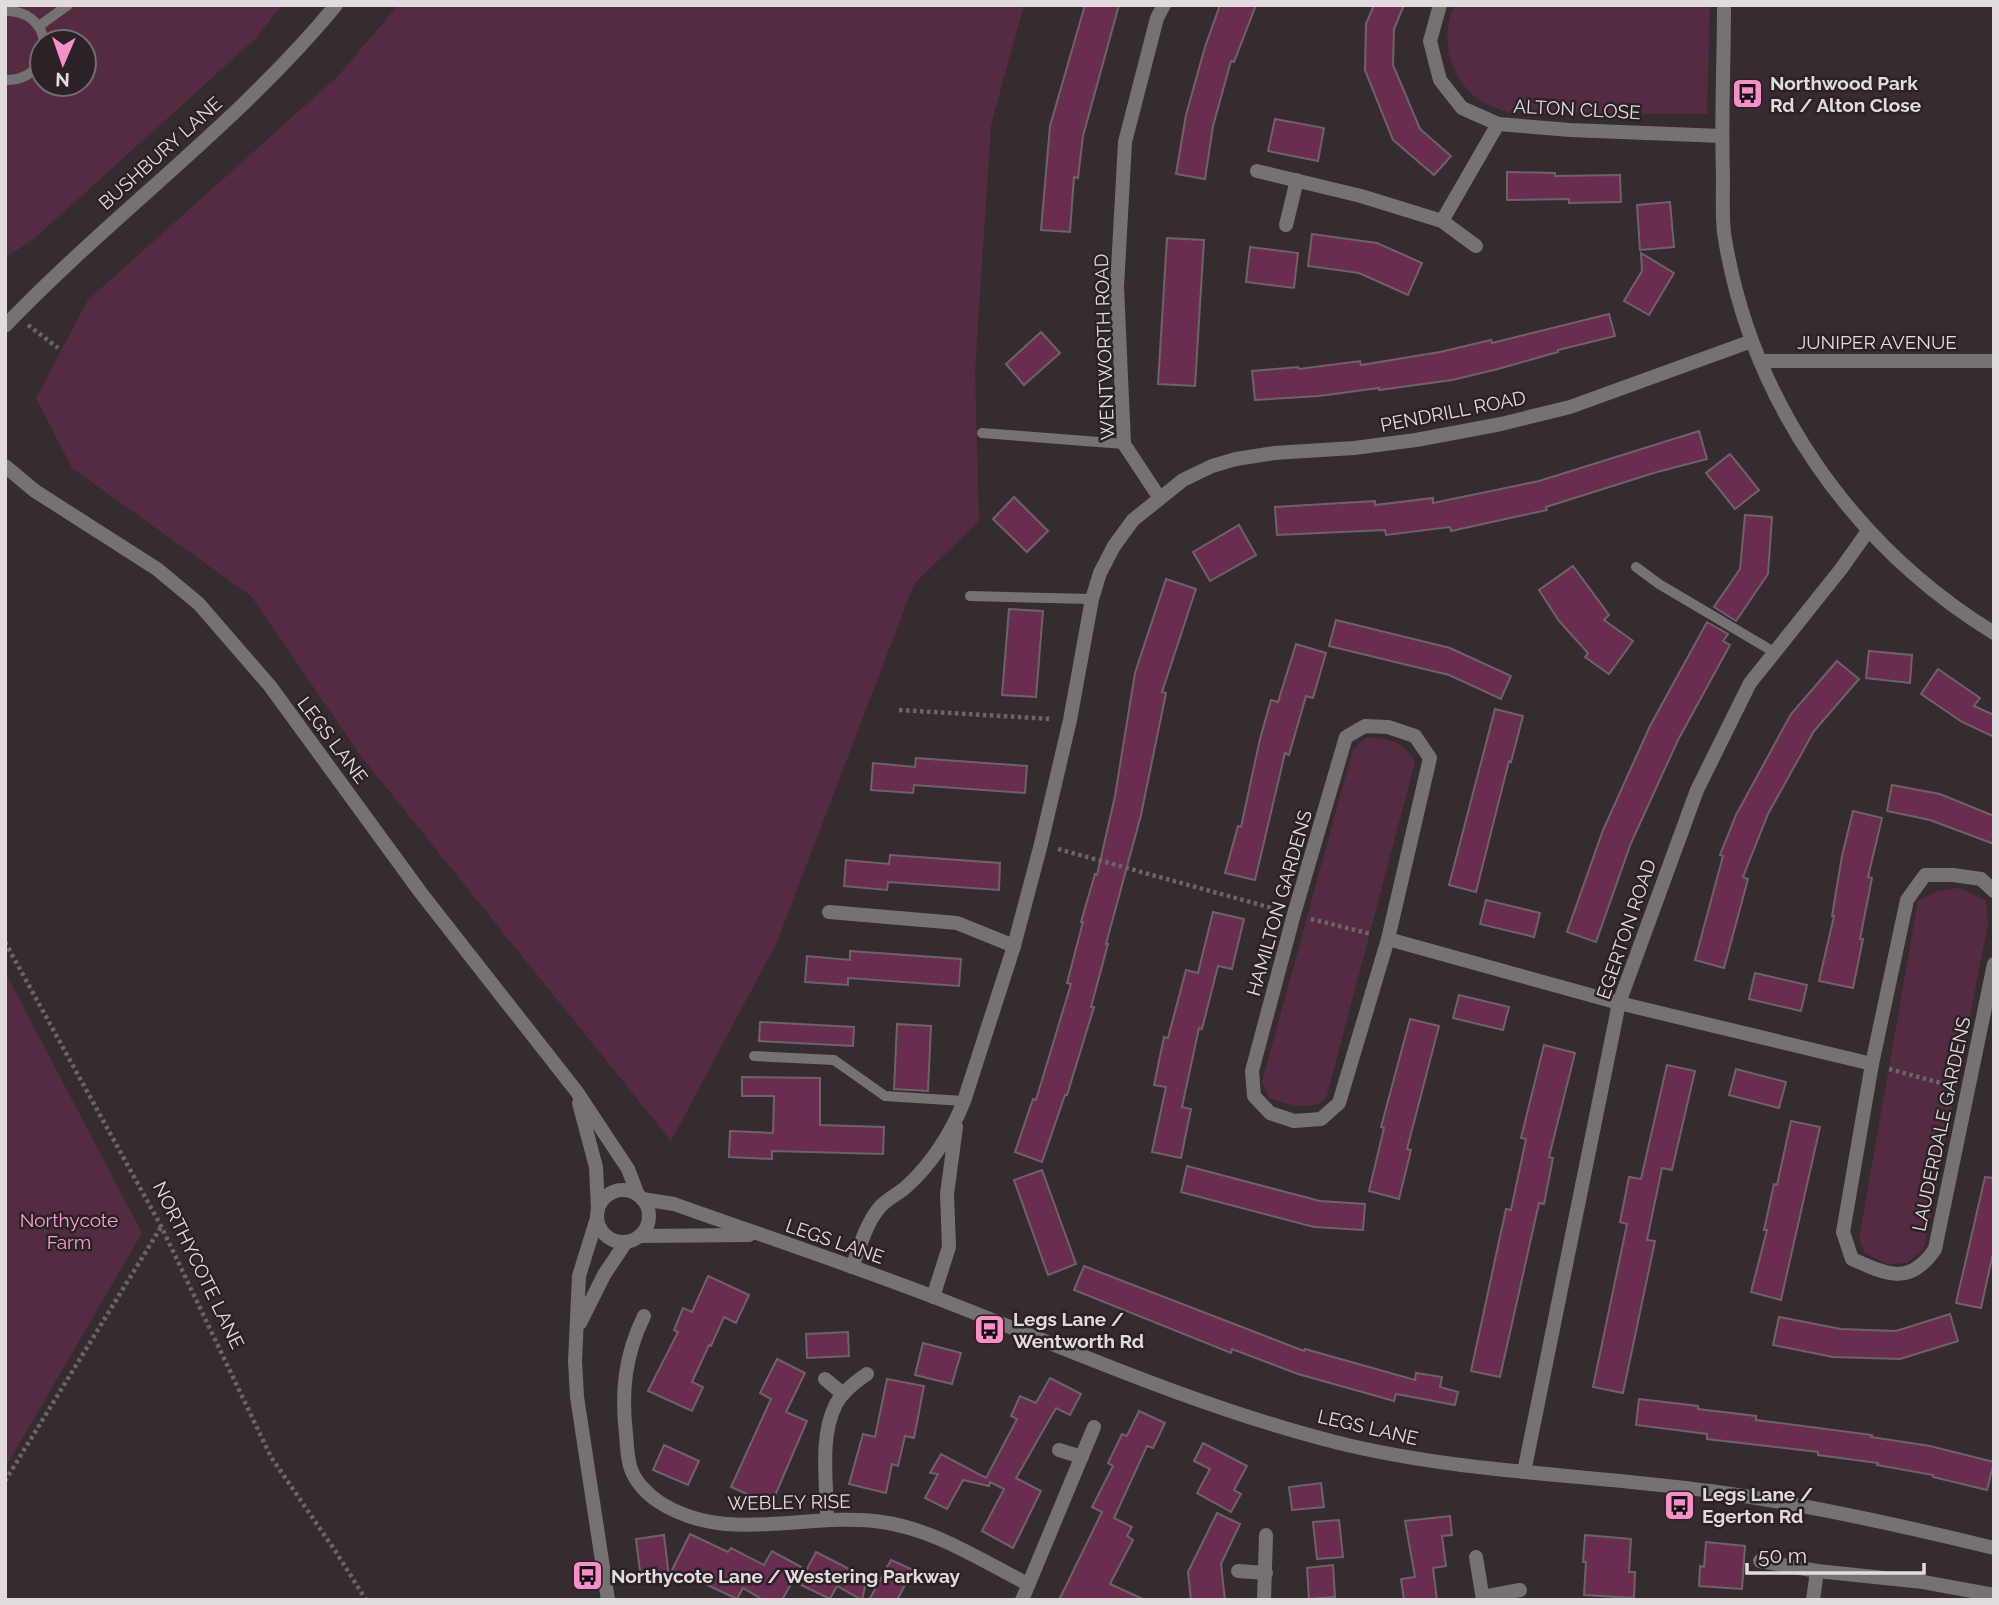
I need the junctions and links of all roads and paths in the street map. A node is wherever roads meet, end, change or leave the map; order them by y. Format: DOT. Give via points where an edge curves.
graph roads {
  1 [pos="68,5"];
  2 [pos="336,5"];
  3 [pos="1164,5"];
  4 [pos="1440,5"];
  5 [pos="1724,5"];
  6 [pos="5,11"];
  7 [pos="39,26"];
  8 [pos="28,75"];
  9 [pos="5,80"];
  10 [pos="1498,124"];
  11 [pos="1722,136"];
  12 [pos="1257,171"];
  13 [pos="1297,180"];
  14 [pos="1442,221"];
  15 [pos="1286,225"];
  16 [pos="1476,246"];
  17 [pos="5,326"];
  18 [pos="1752,341"];
  19 [pos="1760,361"];
  20 [pos="1994,361"];
  21 [pos="982,433"];
  22 [pos="1124,443"];
  23 [pos="5,466"];
  24 [pos="1159,497"];
  25 [pos="1868,531"];
  26 [pos="1636,567"];
  27 [pos="970,596"];
  28 [pos="1092,599"];
  29 [pos="1994,634"];
  30 [pos="1774,652"];
  31 [pos="899,709"];
  32 [pos="1070,720"];
  33 [pos="1041,844"];
  34 [pos="1994,891"];
  35 [pos="829,912"];
  36 [pos="1294,914"];
  37 [pos="1388,939"];
  38 [pos="5,942"];
  39 [pos="1014,946"];
  40 [pos="1994,964"];
  41 [pos="1619,1003"];
  42 [pos="754,1056"];
  43 [pos="1872,1064"];
  44 [pos="1968,1090"];
  45 [pos="577,1092"];
  46 [pos="964,1101"];
  47 [pos="956,1122"];
  48 [pos="640,1197"];
  49 [pos="598,1214"];
  50 [pos="161,1226"];
  51 [pos="761,1235"];
  52 [pos="640,1236"];
  53 [pos="626,1242"];
  54 [pos="852,1267"];
  55 [pos="933,1297"];
  56 [pos="644,1316"];
  57 [pos="578,1328"];
  58 [pos="867,1374"];
  59 [pos="825,1380"];
  60 [pos="843,1394"];
  61 [pos="1094,1427"];
  62 [pos="1059,1450"];
  63 [pos="1082,1457"];
  64 [pos="1524,1472"];
  65 [pos="5,1481"];
  66 [pos="827,1519"];
  67 [pos="1266,1535"];
  68 [pos="1994,1548"];
  69 [pos="1476,1557"];
  70 [pos="1760,1561"];
  71 [pos="1238,1571"];
  72 [pos="1817,1571"];
  73 [pos="1266,1573"];
  74 [pos="1028,1584"];
  75 [pos="1520,1590"];
  76 [pos="1994,1595"];
  77 [pos="1483,1599"];
  78 [pos="366,1600"];
  79 [pos="608,1600"];
  80 [pos="1021,1600"];
  81 [pos="1264,1600"];
  82 [pos="1813,1600"];
  1 -- 7 [label="lane"];
  2 -- 17 [label="street, BUSHBURY LANE" via="243,103"];
  3 -- 22 [label="street, WENTWORTH ROAD" via="1125,142 1117,287"];
  4 -- 10 [label="street, ALTON CLOSE" via="1430,41 1440,80 1462,108"];
  5 -- 11 [label="street"];
  6 -- 7 [label="lane" via="21,12"];
  8 -- 9 [label="lane"];
  10 -- 11 [label="street, ALTON CLOSE"];
  10 -- 14 [label="street"];
  11 -- 18 [label="street" via="1724,230"];
  12 -- 13 [label="street"];
  13 -- 14 [label="street"];
  13 -- 15 [label="street"];
  14 -- 16 [label="street"];
  18 -- 19 [label="street"];
  18 -- 24 [label="street, PENDRILL ROAD" via="1570,407 1416,440 1236,459 1183,480"];
  19 -- 20 [label="street, JUNIPER AVENUE"];
  19 -- 25 [label="street" via="1811,458"];
  21 -- 22 [label="lane"];
  22 -- 24 [label="street, WENTWORTH ROAD"];
  23 -- 45 [label="street, LEGS LANE" via="34,491 157,569 199,604 270,686 421,893"];
  24 -- 28 [label="street" via="1133,520 1114,546"];
  25 -- 29 [label="street" via="1935,592"];
  25 -- 30 [label="street, EGERTON ROAD"];
  26 -- 30 [label="lane"];
  27 -- 28 [label="lane"];
  28 -- 32 [label="street"];
  30 -- 41 [label="street, EGERTON ROAD" via="1750,683 1696,790"];
  31 -- 32 [label="path"];
  32 -- 33 [label="street"];
  33 -- 36 [label="path"];
  33 -- 39 [label="street"];
  34 -- 43 [label="street, LAUDERDALE GARDENS" via="1981,879 1925,875 1907,900"];
  35 -- 39 [label="street" via="957,923"];
  36 -- 37 [label="path"];
  36 -- 37 [label="street, HAMILTON GARDENS" via="1252,1071 1254,1096 1270,1113 1294,1121 1321,1119 1339,1103"];
  36 -- 37 [label="street, HAMILTON GARDENS" via="1346,737 1365,726 1388,727 1415,736 1430,758"];
  37 -- 41 [label="street"];
  38 -- 50 [label="path, NORTHYCOTE LANE"];
  39 -- 46 [label="street"];
  40 -- 44 [label="street, LAUDERDALE GARDENS"];
  41 -- 43 [label="street"];
  41 -- 64 [label="street, EGERTON ROAD"];
  42 -- 46 [label="lane" via="834,1060 885,1096"];
  43 -- 44 [label="path"];
  43 -- 44 [label="street, LAUDERDALE GARDENS" via="1843,1232 1852,1259 1878,1270 1906,1275 1924,1266 1935,1249"];
  45 -- 48 [label="street, LEGS LANE" via="628,1169"];
  45 -- 49 [label="street, LEGS LANE" via="596,1167"];
  46 -- 47 [label="street"];
  47 -- 54 [label="street" via="931,1159 881,1207"];
  47 -- 55 [label="street" via="947,1194 949,1247"];
  48 -- 49 [label="street" via="614,1192 606,1197"];
  48 -- 51 [label="street, LEGS LANE" via="674,1204"];
  48 -- 52 [label="street" via="649,1218"];
  49 -- 53 [label="street" via="607,1236"];
  49 -- 57 [label="street" via="579,1276"];
  50 -- 65 [label="path"];
  50 -- 78 [label="path, NORTHYCOTE LANE" via="271,1457"];
  51 -- 52 [label="street, LEGS LANE"];
  51 -- 54 [label="street, LEGS LANE"];
  52 -- 53 [label="street"];
  53 -- 57 [label="street"];
  54 -- 55 [label="street, LEGS LANE"];
  55 -- 64 [label="street, LEGS LANE" via="1272,1424 1399,1455"];
  56 -- 66 [label="street, WEBLEY RISE" via="632,1340 624,1413 630,1467 646,1493 695,1520 737,1526"];
  57 -- 79 [label="street" via="577,1397"];
  58 -- 60 [label="street"];
  59 -- 60 [label="street"];
  60 -- 66 [label="street" via="835,1405 826,1439"];
  61 -- 63 [label="street"];
  62 -- 63 [label="street"];
  63 -- 74 [label="street"];
  64 -- 68 [label="street, LEGS LANE" via="1723,1493 1853,1515"];
  66 -- 74 [label="street, WEBLEY RISE" via="884,1522 926,1533"];
  67 -- 73 [label="street"];
  69 -- 77 [label="street"];
  70 -- 72 [label="street"];
  71 -- 73 [label="street"];
  72 -- 76 [label="street"];
  72 -- 82 [label="street"];
  73 -- 81 [label="street"];
  74 -- 80 [label="street"];
  75 -- 77 [label="street"];
}
